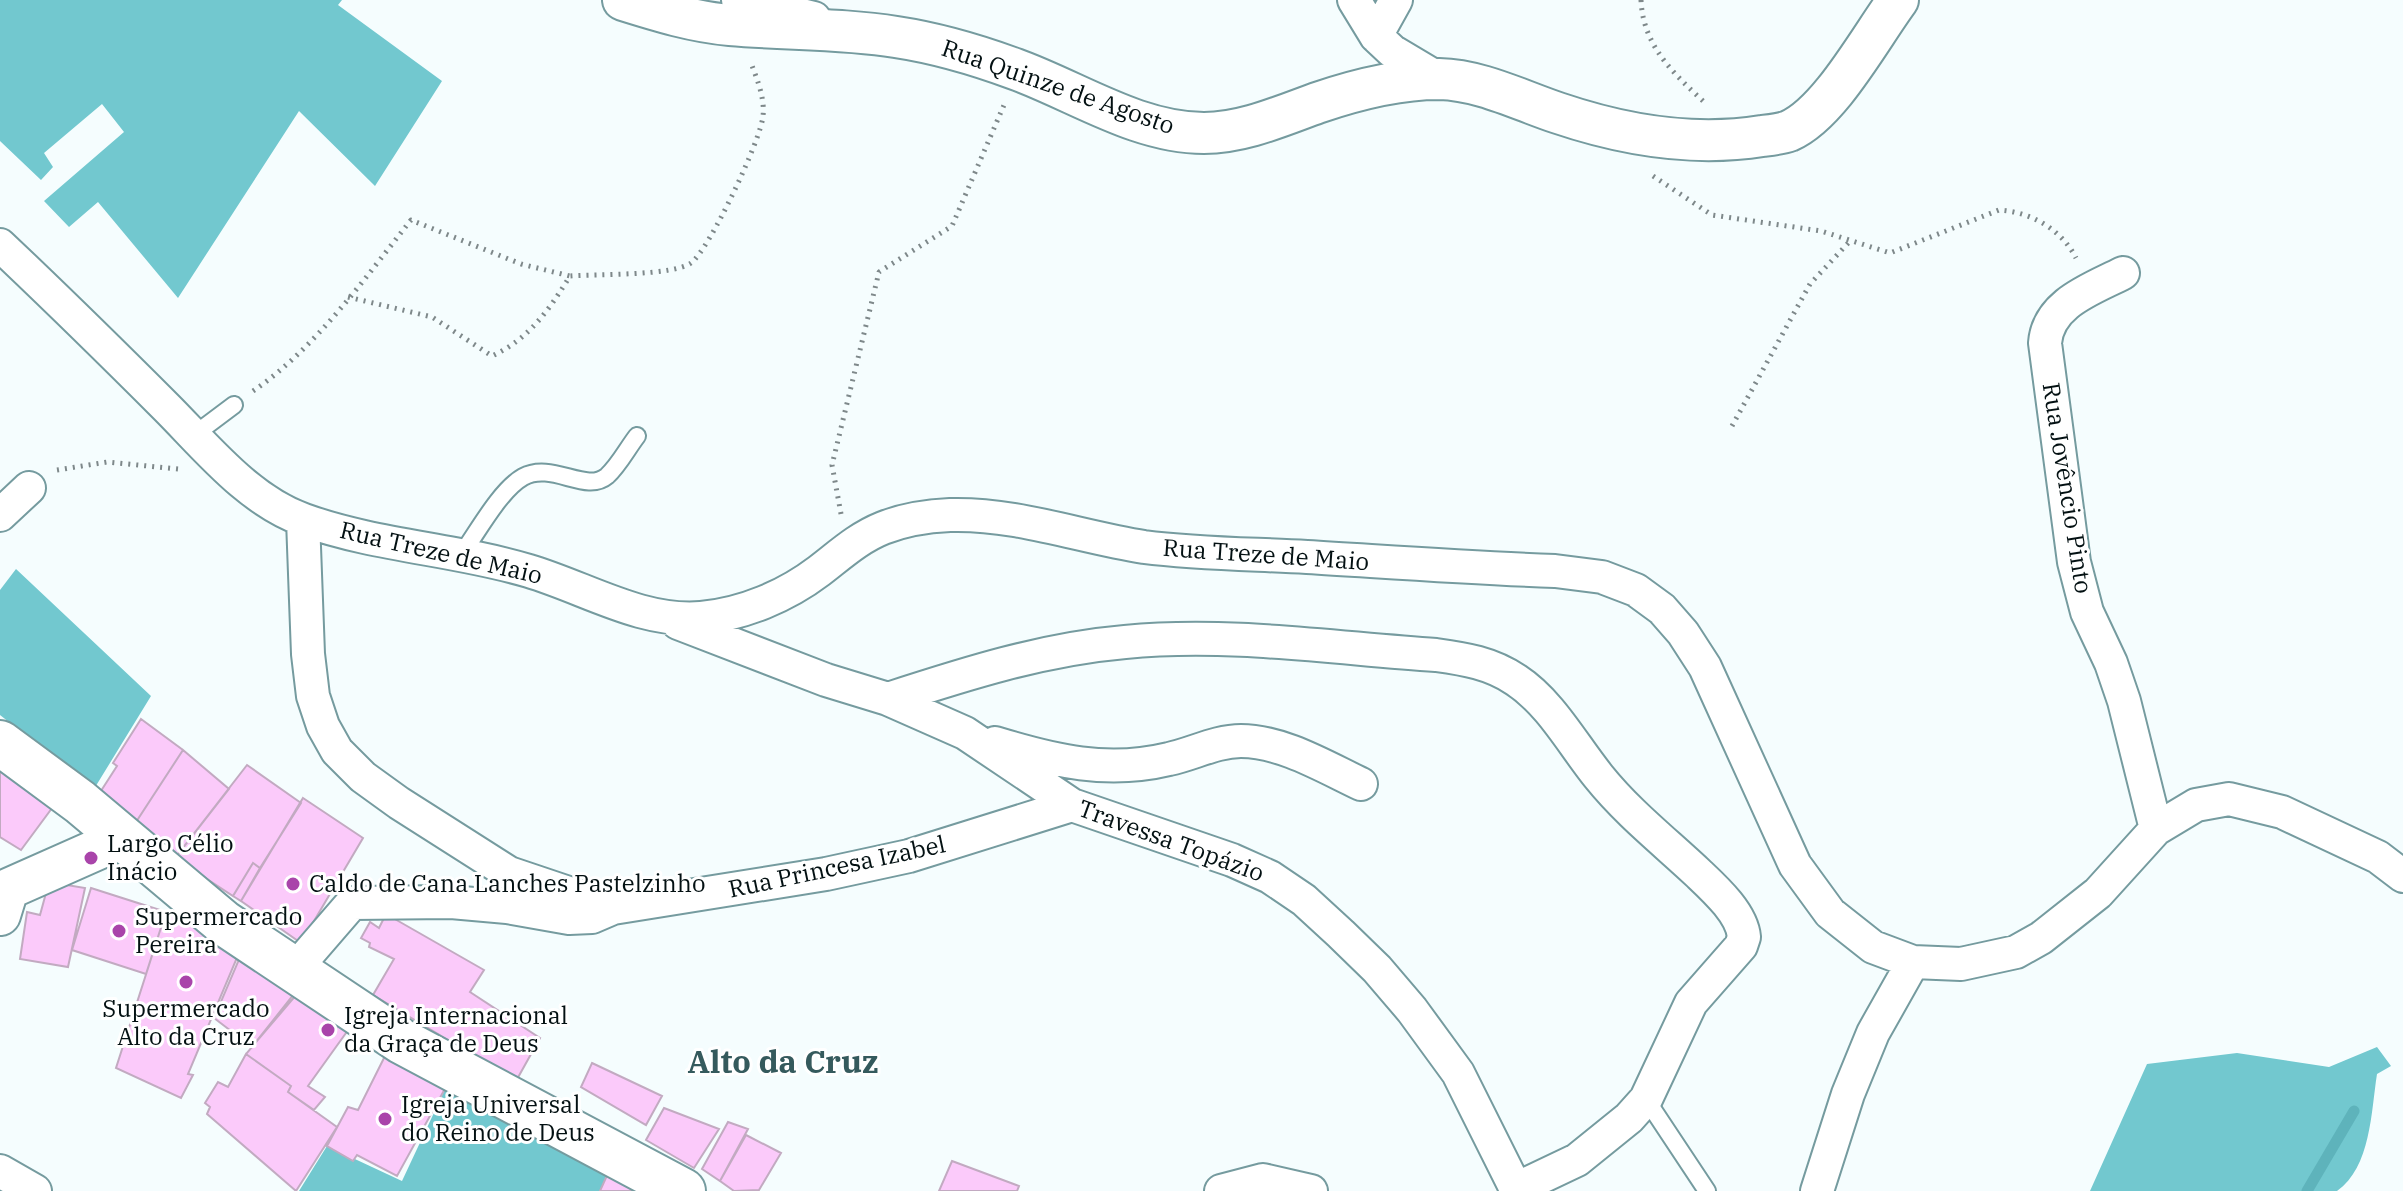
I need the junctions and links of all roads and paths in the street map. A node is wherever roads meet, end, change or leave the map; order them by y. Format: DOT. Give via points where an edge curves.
graph roads {
  1 [pos="623,0"];
  2 [pos="1354,0"];
  3 [pos="1396,0"];
  4 [pos="1641,0"];
  5 [pos="1898,0"];
  6 [pos="733,12"];
  7 [pos="1376,36"];
  8 [pos="1019,70"];
  9 [pos="1439,79"];
  10 [pos="1747,138"];
  11 [pos="1648,172"];
  12 [pos="1851,240"];
  13 [pos="0,245"];
  14 [pos="2123,273"];
  15 [pos="570,276"];
  16 [pos="2080,295"];
  17 [pos="348,297"];
  18 [pos="234,405"];
  19 [pos="1732,426"];
  20 [pos="194,435"];
  21 [pos="637,436"];
  22 [pos="224,465"];
  23 [pos="29,488"];
  24 [pos="0,515"];
  25 [pos="303,520"];
  26 [pos="848,547"];
  27 [pos="461,555"];
  28 [pos="664,617"];
  29 [pos="888,699"];
  30 [pos="965,733"];
  31 [pos="0,743"];
  32 [pos="1361,784"];
  33 [pos="1072,805"];
  34 [pos="2156,829"];
  35 [pos="123,838"];
  36 [pos="2403,876"];
  37 [pos="3,898"];
  38 [pos="613,908"];
  39 [pos="1913,962"];
  40 [pos="295,969"];
  41 [pos="1646,1099"];
  42 [pos="0,1171"];
  43 [pos="1516,1190"];
  44 [pos="35,1191"];
  45 [pos="683,1191"];
  46 [pos="1221,1191"];
  47 [pos="1311,1191"];
  48 [pos="1707,1191"];
  49 [pos="1817,1191"];
  1 -- 6 [label="street, Rua Quinze de Agosto" via="677,16"];
  2 -- 7 [label="street"];
  3 -- 7 [label="street"];
  4 -- 10 [label="path" via="1645,29 1660,57"];
  5 -- 10 [label="street, Rua Quinze de Agosto" via="1819,111 1787,132"];
  6 -- 8 [label="street, Rua Quinze de Agosto" via="935,45"];
  6 -- 15 [label="path" via="761,88 764,116 701,253 677,268"];
  7 -- 9 [label="street"];
  8 -- 9 [label="street, Rua Quinze de Agosto" via="1117,112 1167,129 1203,133 1233,131 1380,86"];
  8 -- 26 [label="path" via="952,226 879,272 832,465"];
  9 -- 10 [label="street, Rua Quinze de Agosto" via="1492,88 1558,114 1633,133 1686,140"];
  11 -- 12 [label="path" via="1712,215"];
  12 -- 16 [label="path" via="1890,253 1999,210 2011,211 2044,223 2068,244 2081,269"];
  12 -- 19 [label="path" via="1810,284"];
  13 -- 20 [label="street, Rua Treze de Maio"];
  14 -- 16 [label="street, Rua Jovêncio Pinto"];
  15 -- 17 [label="path" via="506,259 411,220"];
  15 -- 17 [label="path" via="526,336 492,356 432,317"];
  16 -- 34 [label="street, Rua Jovêncio Pinto" via="2050,319 2045,343 2074,562 2087,612 2124,701"];
  17 -- 18 [label="path" via="300,354"];
  18 -- 20 [label="lane"];
  20 -- 22 [label="street, Rua Treze de Maio"];
  21 -- 27 [label="lane" via="598,481 541,471 523,478 507,491"];
  22 -- 23 [label="path" via="210,472 107,462 55,470"];
  22 -- 25 [label="street, Rua Treze de Maio" via="275,506"];
  23 -- 24 [label="street"];
  25 -- 27 [label="street, Rua Treze de Maio"];
  25 -- 38 [label="street" via="313,696 337,751 399,803 509,873"];
  26 -- 28 [label="street, Rua Treze de Maio" via="765,602 735,613"];
  26 -- 39 [label="street, Rua Treze de Maio" via="882,528 912,520 986,516 1146,547 1555,571 1602,577 1636,590 1662,609 1705,667 1795,865 1830,913 1873,947"];
  27 -- 28 [label="street, Rua Treze de Maio" via="534,572"];
  28 -- 29 [label="street, Travessa Topázio"];
  29 -- 30 [label="street, Travessa Topázio"];
  29 -- 41 [label="street" via="984,668 1125,642 1285,643 1436,655 1497,669 1540,701 1599,778 1702,877 1743,930 1741,946 1691,1003"];
  30 -- 32 [label="street" via="1072,764 1120,766 1241,741 1306,758"];
  30 -- 33 [label="street, Travessa Topázio"];
  31 -- 35 [label="main road"];
  33 -- 38 [label="street, Rua Princesa Izabel" via="909,856"];
  33 -- 43 [label="street, Travessa Topázio" via="1232,860 1304,900 1412,1010 1458,1073"];
  34 -- 36 [label="street, Rua Treze de Maio" via="2196,805 2241,801 2282,812 2378,857"];
  34 -- 39 [label="street, Rua Treze de Maio" via="2098,893 2016,952 1961,964"];
  35 -- 37 [label="street"];
  35 -- 40 [label="main road" via="224,923"];
  38 -- 40 [label="street, Rua Princesa Izabel" via="592,917 569,918 451,902 352,903"];
  39 -- 49 [label="street" via="1873,1033"];
  40 -- 45 [label="main road" via="401,1041"];
  41 -- 43 [label="street" via="1577,1160"];
  41 -- 48 [label="lane"];
  42 -- 44 [label="street"];
  46 -- 47 [label="street" via="1263,1180"];
}
